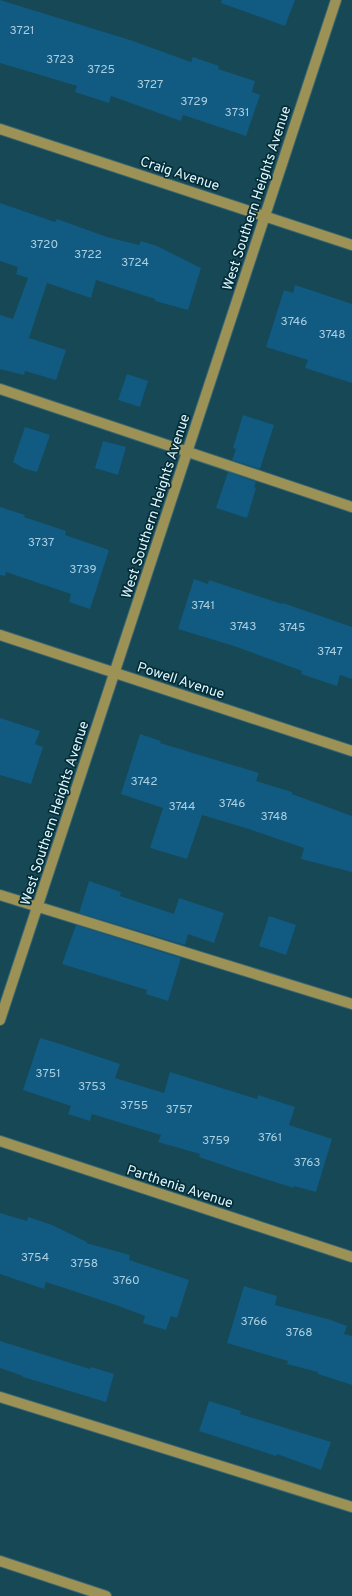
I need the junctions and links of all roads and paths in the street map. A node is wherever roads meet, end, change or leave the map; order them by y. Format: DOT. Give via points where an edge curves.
graph roads {
  1 [pos="336,0"];
  2 [pos="0,128"];
  3 [pos="264,216"];
  4 [pos="352,245"];
  5 [pos="0,389"];
  6 [pos="188,450"];
  7 [pos="352,507"];
  8 [pos="0,636"];
  9 [pos="115,673"];
  10 [pos="352,751"];
  11 [pos="0,895"];
  12 [pos="37,907"];
  13 [pos="352,1004"];
  14 [pos="0,1020"];
  15 [pos="0,1141"];
  16 [pos="352,1257"];
  17 [pos="0,1397"];
  18 [pos="352,1507"];
  19 [pos="0,1561"];
  20 [pos="106,1596"];
  1 -- 3 [label="street, West Southern Heights Avenue"];
  2 -- 3 [label="street, Craig Avenue"];
  3 -- 4 [label="street, Craig Avenue"];
  3 -- 6 [label="street, West Southern Heights Avenue"];
  5 -- 6 [label="street"];
  6 -- 7 [label="street"];
  6 -- 9 [label="street, West Southern Heights Avenue"];
  8 -- 9 [label="street, Powell Avenue"];
  9 -- 10 [label="street, Powell Avenue"];
  9 -- 12 [label="street, West Southern Heights Avenue"];
  11 -- 12 [label="street"];
  12 -- 13 [label="street"];
  12 -- 14 [label="street, West Southern Heights Avenue"];
  15 -- 16 [label="street, Parthenia Avenue"];
  17 -- 18 [label="street"];
  19 -- 20 [label="street"];
}
